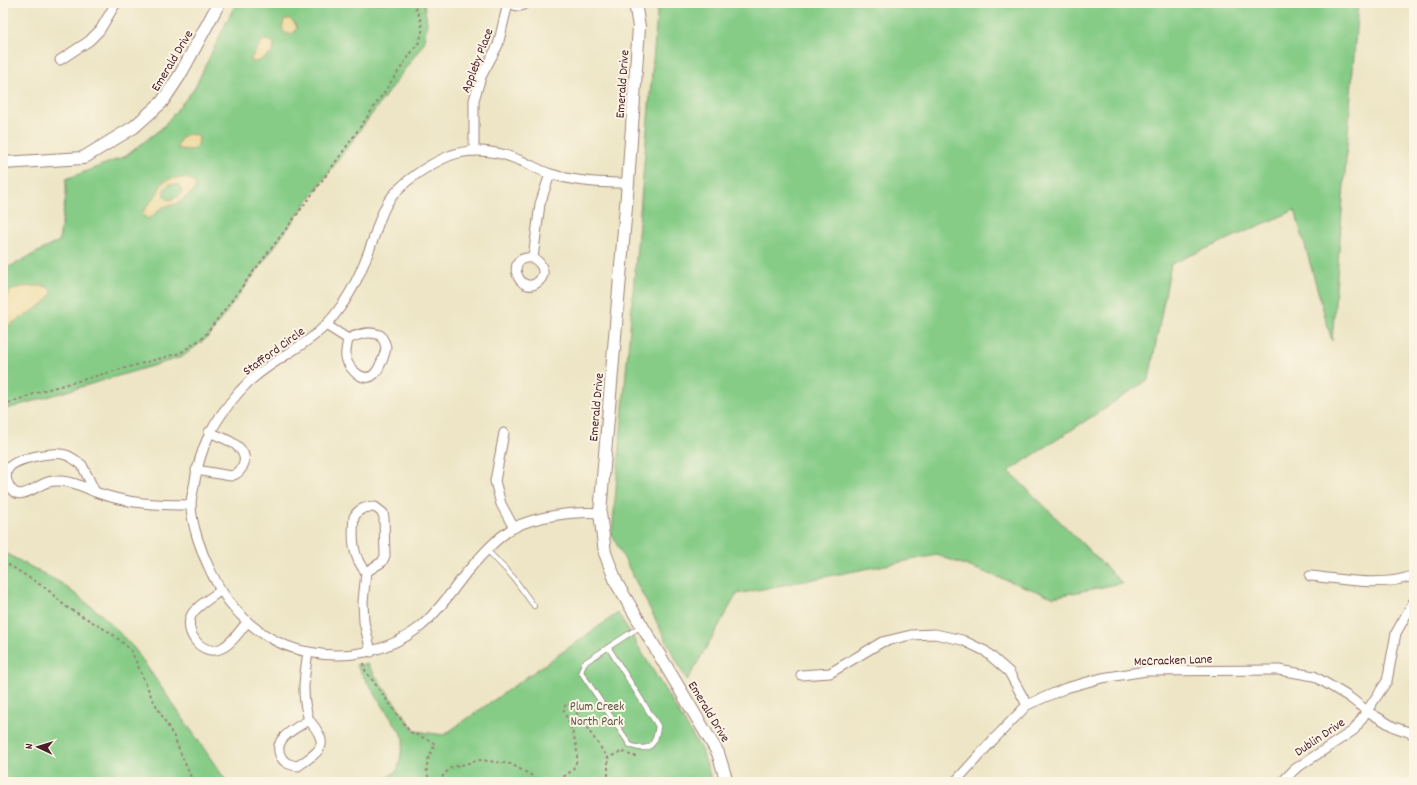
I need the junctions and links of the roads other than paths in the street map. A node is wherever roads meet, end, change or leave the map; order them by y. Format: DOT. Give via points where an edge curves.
graph roads {
  1 [pos="116,3"];
  2 [pos="219,3"];
  3 [pos="509,3"];
  4 [pos="527,3"];
  5 [pos="635,3"];
  6 [pos="60,60"];
  7 [pos="474,152"];
  8 [pos="3,164"];
  9 [pos="550,174"];
  10 [pos="628,183"];
  11 [pos="533,258"];
  12 [pos="326,325"];
  13 [pos="348,340"];
  14 [pos="209,432"];
  15 [pos="504,434"];
  16 [pos="5,470"];
  17 [pos="196,470"];
  18 [pos="95,492"];
  19 [pos="191,505"];
  20 [pos="600,513"];
  21 [pos="514,528"];
  22 [pos="487,550"];
  23 [pos="366,572"];
  24 [pos="1414,575"];
  25 [pos="1310,576"];
  26 [pos="220,590"];
  27 [pos="1414,601"];
  28 [pos="534,606"];
  29 [pos="247,622"];
  30 [pos="642,625"];
  31 [pos="608,647"];
  32 [pos="308,652"];
  33 [pos="367,653"];
  34 [pos="801,676"];
  35 [pos="1027,705"];
  36 [pos="1367,711"];
  37 [pos="309,720"];
  38 [pos="1414,734"];
  39 [pos="727,782"];
  40 [pos="955,782"];
  41 [pos="1282,782"];
  1 -- 6 [label="street" via="100,30 89,41"];
  2 -- 8 [label="street, Emerald Drive" via="180,75 162,102 134,127 82,158"];
  3 -- 4 [label="street, Appleby Place" via="516,6"];
  3 -- 7 [label="street, Appleby Place" via="498,46 481,77 474,100"];
  5 -- 10 [label="street, Emerald Drive" via="639,27"];
  7 -- 9 [label="street, Stafford Circle" via="495,152 518,159"];
  7 -- 12 [label="street, Stafford Circle" via="453,154 423,169 389,200 361,272 350,293"];
  9 -- 10 [label="street, Stafford Circle" via="573,180"];
  9 -- 11 [label="street" via="540,204"];
  10 -- 20 [label="street, Emerald Drive"];
  12 -- 13 [label="street"];
  12 -- 14 [label="street, Stafford Circle" via="310,340 251,380 222,412"];
  13 -- 13 [label="street" via="346,358 349,366 361,377 376,373 387,345 380,334 370,332"];
  14 -- 17 [label="street, Stafford Circle"];
  14 -- 17 [label="street" via="241,449 244,465 237,474 231,476"];
  15 -- 21 [label="street" via="495,481 501,504"];
  16 -- 18 [label="street" via="8,482 20,494 47,482 59,480"];
  16 -- 18 [label="street" via="17,462 44,454 66,455 82,465"];
  17 -- 19 [label="street, Stafford Circle"];
  18 -- 19 [label="street" via="137,504"];
  19 -- 26 [label="street, Stafford Circle" via="196,534"];
  20 -- 21 [label="street, Stafford Circle" via="583,512 544,518"];
  20 -- 30 [label="street, Emerald Drive" via="606,553 617,584"];
  21 -- 22 [label="street, Stafford Circle"];
  22 -- 28 [label="lane" via="513,577"];
  22 -- 33 [label="street, Stafford Circle" via="420,626 390,644"];
  23 -- 23 [label="street" via="382,562 385,556 383,513 375,507 362,508 354,517 354,554"];
  23 -- 33 [label="street" via="363,602"];
  24 -- 25 [label="street" via="1394,582"];
  26 -- 29 [label="street, Stafford Circle"];
  26 -- 29 [label="street" via="192,614 189,626 194,638 203,647 216,650 230,642"];
  27 -- 36 [label="street, Dublin Drive" via="1396,633 1386,681"];
  29 -- 32 [label="street, Stafford Circle" via="266,636 289,647"];
  30 -- 31 [label="lane"];
  30 -- 39 [label="street, Emerald Drive" via="718,753"];
  31 -- 31 [label="lane" via="584,663 581,672 630,745 639,749 646,748 654,742 658,726"];
  32 -- 33 [label="street, Stafford Circle" via="335,655"];
  32 -- 37 [label="street" via="303,683 305,708"];
  34 -- 35 [label="street" via="830,673 882,642 910,635 936,634 962,640 985,651 1009,672"];
  35 -- 36 [label="street, McCracken Lane" via="1066,688 1102,678 1146,671 1279,670 1314,676"];
  35 -- 40 [label="street, McCracken Lane"];
  36 -- 38 [label="street, McCracken Lane" via="1394,727"];
  36 -- 41 [label="street, Dublin Drive" via="1354,730 1294,769"];
  37 -- 37 [label="street" via="282,739 279,745 282,758 287,763 298,766 318,751 321,738"];
}
